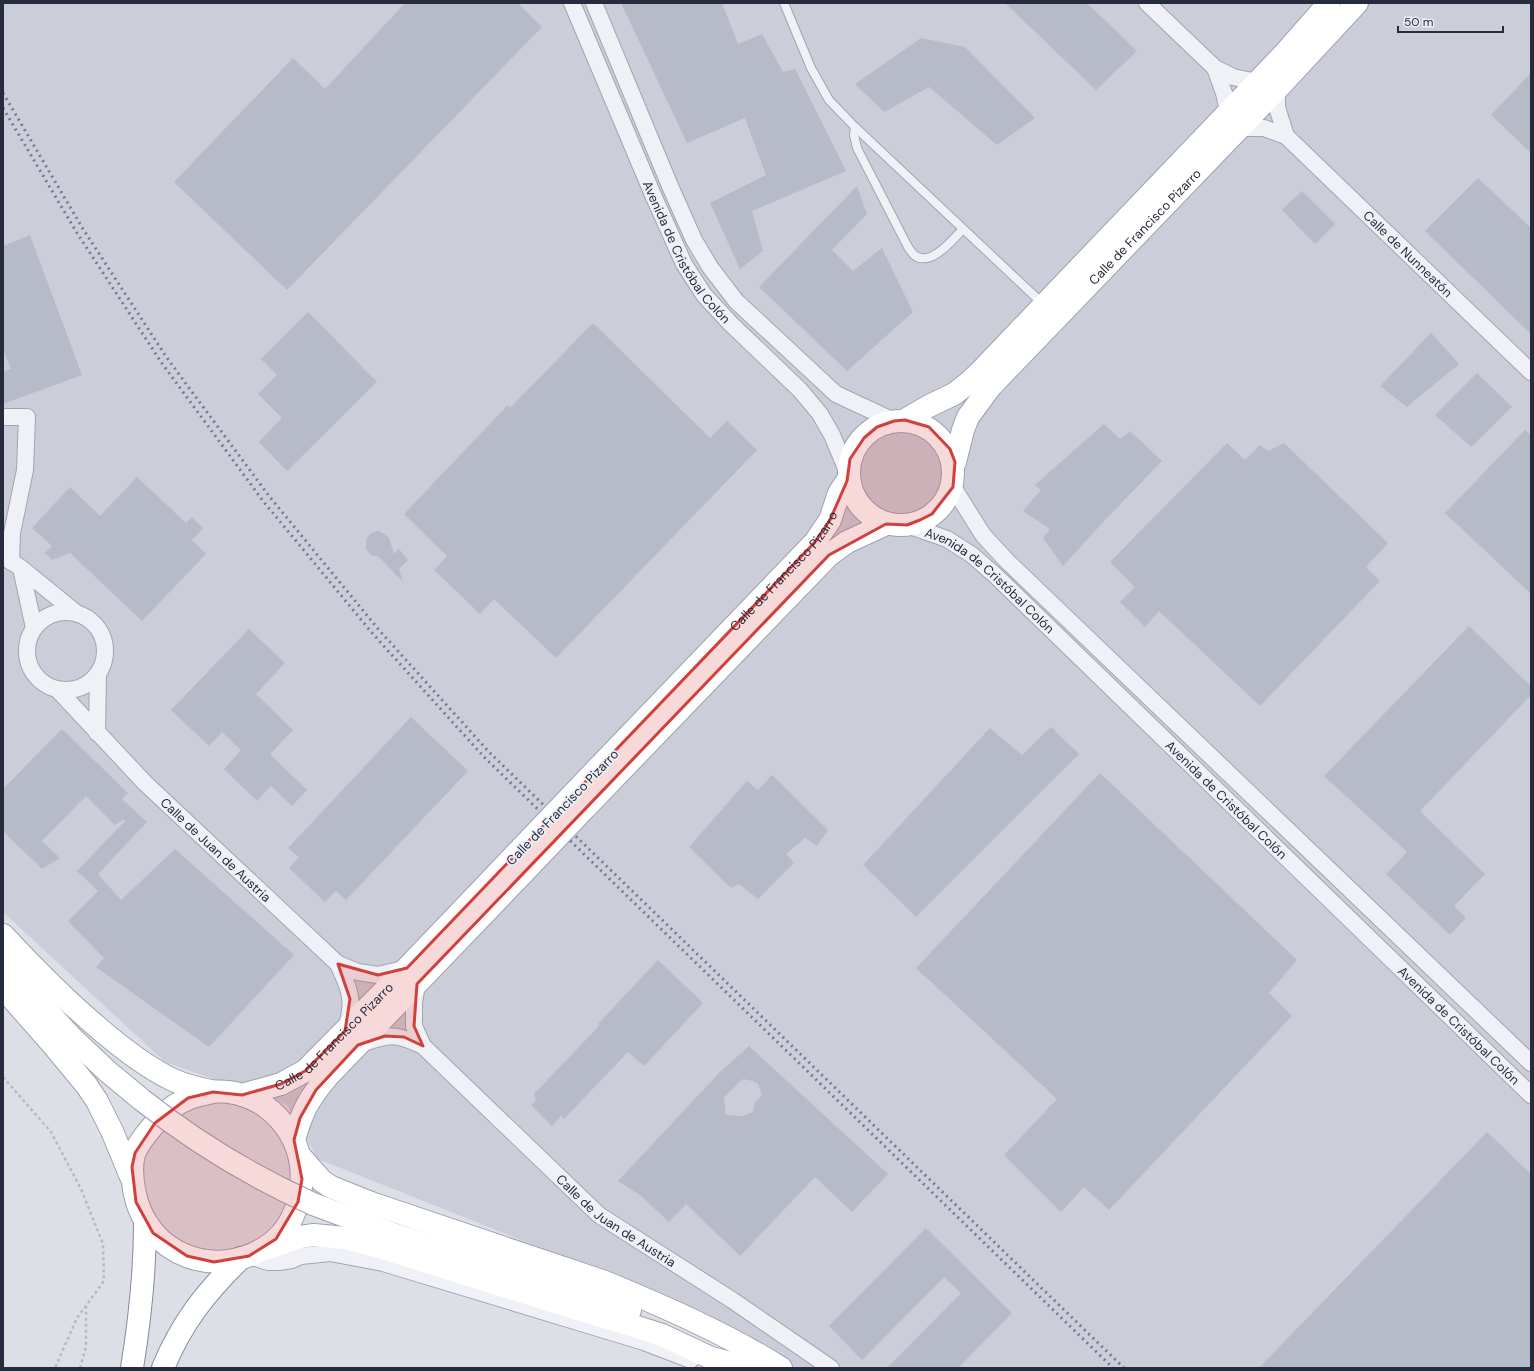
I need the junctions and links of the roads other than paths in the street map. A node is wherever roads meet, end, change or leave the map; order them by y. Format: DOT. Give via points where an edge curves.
graph roads {
  1 [pos="572,3"];
  2 [pos="594,3"];
  3 [pos="784,3"];
  4 [pos="1146,3"];
  5 [pos="1329,3"];
  6 [pos="1357,3"];
  7 [pos="1214,68"];
  8 [pos="1267,85"];
  9 [pos="1234,120"];
  10 [pos="855,127"];
  11 [pos="1286,136"];
  12 [pos="963,229"];
  13 [pos="1044,305"];
  14 [pos="1531,372"];
  15 [pos="3,417"];
  16 [pos="899,421"];
  17 [pos="955,462"];
  18 [pos="847,476"];
  19 [pos="953,487"];
  20 [pos="897,525"];
  21 [pos="12,562"];
  22 [pos="75,612"];
  23 [pos="34,628"];
  24 [pos="98,674"];
  25 [pos="57,689"];
  26 [pos="97,733"];
  27 [pos="579,801"];
  28 [pos="3,935"];
  29 [pos="3,962"];
  30 [pos="338,964"];
  31 [pos="412,976"];
  32 [pos="3,988"];
  33 [pos="352,1038"];
  34 [pos="423,1046"];
  35 [pos="1531,1063"];
  36 [pos="213,1092"];
  37 [pos="242,1095"];
  38 [pos="1531,1095"];
  39 [pos="297,1148"];
  40 [pos="132,1180"];
  41 [pos="145,1222"];
  42 [pos="262,1250"];
  43 [pos="301,1256"];
  44 [pos="691,1360"];
  45 [pos="132,1368"];
  46 [pos="163,1368"];
  47 [pos="750,1368"];
  48 [pos="753,1368"];
  49 [pos="781,1368"];
  50 [pos="831,1368"];
  1 -- 18 [label="street, Avenida de Cristóbal Colón" via="684,264 704,295 800,390 820,414 832,436"];
  2 -- 16 [label="street, Avenida de Cristóbal Colón" via="673,193 694,240 710,267 736,301 836,394"];
  3 -- 10 [label="lane" via="811,68 829,100"];
  4 -- 7 [label="street"];
  5 -- 8 [label="main road, Calle de Francisco Pizarro" via="1285,53"];
  6 -- 8 [label="main road, Calle de Francisco Pizarro"];
  7 -- 8 [label="street" via="1233,77"];
  7 -- 9 [label="street"];
  8 -- 9 [label="main road, Calle de Francisco Pizarro"];
  8 -- 11 [label="street, Calle de Nunneatón"];
  9 -- 11 [label="street, Calle de Nunneatón"];
  9 -- 13 [label="main road, Calle de Francisco Pizarro"];
  9 -- 17 [label="main road, Calle de Francisco Pizarro" via="990,386 968,417"];
  10 -- 12 [label="lane"];
  10 -- 12 [label="lane" via="857,148 915,256 927,258 939,253"];
  11 -- 14 [label="street, Calle de Nunneatón"];
  12 -- 13 [label="lane"];
  13 -- 16 [label="main road, Calle de Francisco Pizarro" via="967,384 954,394"];
  15 -- 21 [label="street" via="27,417 25,470 12,533"];
  16 -- 17 [label="main road" via="917,422 929,427 950,449"];
  16 -- 18 [label="main road" via="877,427 864,438 850,459"];
  17 -- 19 [label="main road"];
  18 -- 20 [label="main road" via="854,497 874,519"];
  18 -- 27 [label="main road, Calle de Francisco Pizarro" via="830,520 815,542"];
  19 -- 20 [label="main road" via="932,514 920,520"];
  19 -- 35 [label="street, Avenida de Cristóbal Colón" via="983,534 1007,561"];
  20 -- 27 [label="main road, Calle de Francisco Pizarro" via="847,542 829,555"];
  20 -- 38 [label="street, Avenida de Cristóbal Colón" via="947,539 972,555 996,576"];
  21 -- 22 [label="street"];
  21 -- 23 [label="street"];
  22 -- 23 [label="street" via="60,612 45,617"];
  22 -- 24 [label="street" via="89,619 99,630 105,644 104,660"];
  23 -- 25 [label="street" via="27,642 27,657 32,672 43,683"];
  24 -- 25 [label="street" via="86,684 72,690"];
  24 -- 26 [label="street"];
  25 -- 26 [label="street, Calle de Juan de Austria"];
  26 -- 30 [label="street, Calle de Juan de Austria" via="145,783"];
  27 -- 31 [label="main road, Calle de Francisco Pizarro, bridge"];
  28 -- 36 [label="main road" via="74,1006 128,1052 150,1068 175,1080"];
  29 -- 48 [label="main road, bridge" via="70,1036 107,1071 180,1129 244,1170 313,1204 396,1235 615,1304 678,1330"];
  30 -- 31 [label="street" via="358,972"];
  30 -- 33 [label="street" via="348,987"];
  31 -- 33 [label="main road, Calle de Francisco Pizarro"];
  31 -- 34 [label="street" via="414,1026"];
  32 -- 40 [label="main road" via="54,1046 97,1101"];
  33 -- 34 [label="street" via="404,1037"];
  33 -- 37 [label="main road, Calle de Francisco Pizarro" via="305,1071 280,1084"];
  33 -- 39 [label="main road, Calle de Francisco Pizarro" via="328,1076 313,1094 300,1118"];
  34 -- 50 [label="street, Calle de Juan de Austria" via="599,1215 732,1300"];
  36 -- 37 [label="main road"];
  36 -- 40 [label="main road" via="188,1098 168,1110 155,1123 134,1153"];
  37 -- 39 [label="main road" via="264,1105 281,1120"];
  39 -- 42 [label="main road" via="302,1179 298,1202 282,1233"];
  39 -- 49 [label="main road" via="322,1181 331,1188 605,1282 708,1328"];
  40 -- 41 [label="main road" via="136,1202"];
  41 -- 42 [label="main road" via="163,1242 187,1256 200,1260 214,1262"];
  41 -- 45 [label="main road" via="142,1305"];
  42 -- 43 [label="street"];
  42 -- 43 [label="street" via="268,1262 292,1260"];
  42 -- 46 [label="main road" via="218,1281 180,1332"];
  42 -- 47 [label="main road" via="300,1237 314,1235 345,1238 634,1326 662,1335 711,1358"];
  43 -- 44 [label="street" via="330,1253 383,1263 644,1342"];
}
